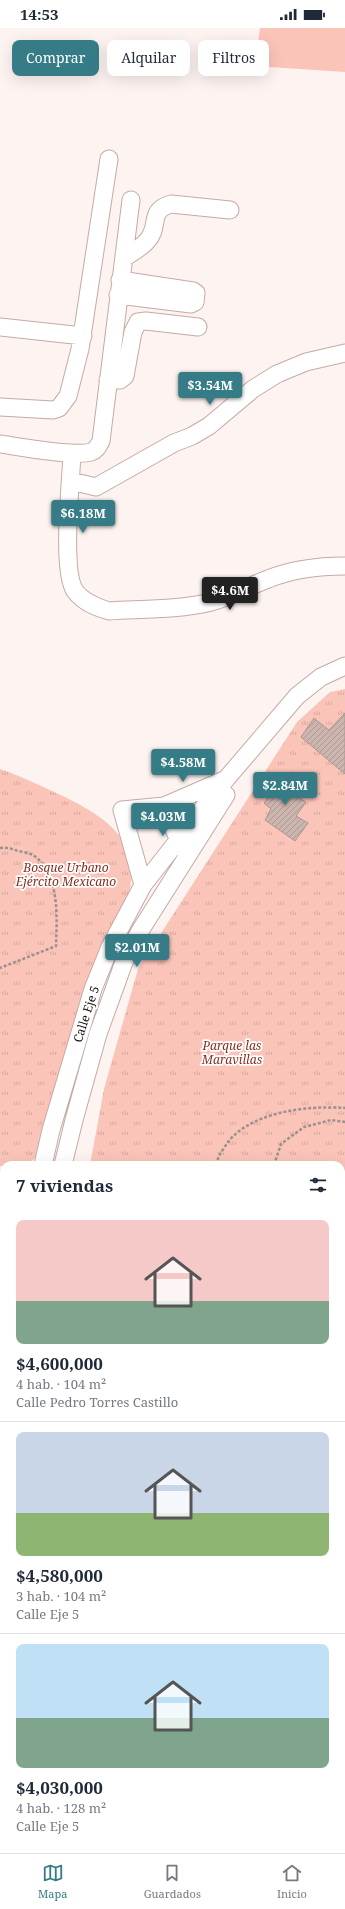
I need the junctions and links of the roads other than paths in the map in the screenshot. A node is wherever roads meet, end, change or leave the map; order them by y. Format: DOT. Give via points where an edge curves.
graph roads {
  1 [pos="108,158"];
  2 [pos="131,200"];
  3 [pos="230,210"];
  4 [pos="124,258"];
  5 [pos="0,327"];
  6 [pos="198,327"];
  7 [pos="82,336"];
  8 [pos="345,353"];
  9 [pos="108,380"];
  10 [pos="0,407"];
  11 [pos="0,444"];
  12 [pos="72,453"];
  13 [pos="71,481"];
  14 [pos="345,566"];
  15 [pos="345,666"];
  16 [pos="231,780"];
  17 [pos="164,806"];
  18 [pos="180,839"];
  19 [pos="186,859"];
  20 [pos="144,885"];
  21 [pos="45,1161"];
  22 [pos="64,1161"];
  1 -- 7 [label="street"];
  2 -- 4 [label="street"];
  3 -- 4 [label="street" via="171,204 162,207 157,212 148,241"];
  4 -- 9 [label="street"];
  5 -- 7 [label="street"];
  6 -- 9 [label="street" via="138,322 133,332 125,376 120,380"];
  7 -- 10 [label="street" via="68,396 60,408 53,410"];
  8 -- 13 [label="street" via="306,362 277,374 253,389 192,436 174,442 96,487"];
  9 -- 12 [label="street" via="101,441 97,449 90,452"];
  11 -- 12 [label="street"];
  12 -- 13 [label="street"];
  13 -- 14 [label="street" via="67,560 69,580 75,591 95,607 109,611 195,605 230,596 268,578 289,572 317,566"];
  15 -- 16 [label="street" via="322,677 297,696"];
  16 -- 17 [label="street"];
  16 -- 18 [label="street, Calle Eje 5"];
  16 -- 19 [label="street, Calle Eje 5"];
  17 -- 18 [label="street"];
  17 -- 20 [label="street" via="122,810"];
  18 -- 19 [label="street"];
  18 -- 20 [label="street, Calle Eje 5"];
  19 -- 22 [label="street, Calle Eje 5" via="140,930 119,974 98,1034"];
  20 -- 21 [label="street, Calle Eje 5" via="110,947 93,989"];
}
